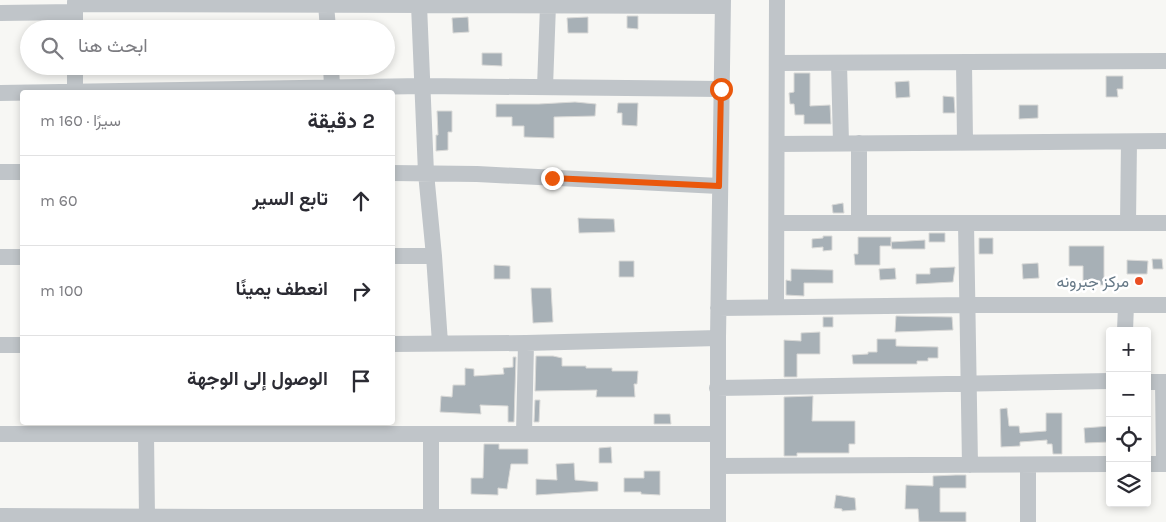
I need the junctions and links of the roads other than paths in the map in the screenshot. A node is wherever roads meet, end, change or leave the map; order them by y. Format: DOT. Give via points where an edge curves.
graph roads {
  1 [pos="778,0"];
  2 [pos="252,2"];
  3 [pos="316,3"];
  4 [pos="723,3"];
  5 [pos="419,5"];
  6 [pos="548,5"];
  7 [pos="75,11"];
  8 [pos="0,13"];
  9 [pos="324,20"];
  10 [pos="1166,61"];
  11 [pos="964,62"];
  12 [pos="778,63"];
  13 [pos="839,63"];
  14 [pos="75,75"];
  15 [pos="331,75"];
  16 [pos="423,86"];
  17 [pos="332,87"];
  18 [pos="545,87"];
  19 [pos="721,89"];
  20 [pos="75,90"];
  21 [pos="245,90"];
  22 [pos="0,93"];
  23 [pos="20,93"];
  24 [pos="1166,141"];
  25 [pos="966,142"];
  26 [pos="1130,142"];
  27 [pos="841,143"];
  28 [pos="859,143"];
  29 [pos="777,144"];
  30 [pos="0,172"];
  31 [pos="20,172"];
  32 [pos="395,173"];
  33 [pos="426,173"];
  34 [pos="719,186"];
  35 [pos="777,223"];
  36 [pos="859,223"];
  37 [pos="966,223"];
  38 [pos="1128,223"];
  39 [pos="1166,223"];
  40 [pos="395,256"];
  41 [pos="434,256"];
  42 [pos="0,257"];
  43 [pos="20,257"];
  44 [pos="968,305"];
  45 [pos="776,306"];
  46 [pos="1126,306"];
  47 [pos="1166,306"];
  48 [pos="718,308"];
  49 [pos="1126,327"];
  50 [pos="718,338"];
  51 [pos="440,343"];
  52 [pos="526,343"];
  53 [pos="395,344"];
  54 [pos="0,345"];
  55 [pos="20,345"];
  56 [pos="1106,381"];
  57 [pos="1159,382"];
  58 [pos="967,384"];
  59 [pos="718,388"];
  60 [pos="68,428"];
  61 [pos="294,428"];
  62 [pos="0,434"];
  63 [pos="146,434"];
  64 [pos="524,434"];
  65 [pos="718,434"];
  66 [pos="431,435"];
  67 [pos="1106,464"];
  68 [pos="1151,464"];
  69 [pos="1165,464"];
  70 [pos="970,465"];
  71 [pos="1028,465"];
  72 [pos="718,466"];
  73 [pos="0,516"];
  74 [pos="148,517"];
  75 [pos="431,517"];
  76 [pos="70,520"];
  77 [pos="301,520"];
  78 [pos="527,520"];
  79 [pos="718,520"];
  80 [pos="1028,522"];
  1 -- 12 [label="street"];
  2 -- 3 [label="street"];
  2 -- 7 [label="street"];
  3 -- 5 [label="street"];
  3 -- 9 [label="street"];
  4 -- 6 [label="street"];
  4 -- 19 [label="street"];
  5 -- 6 [label="street"];
  5 -- 16 [label="street"];
  6 -- 18 [label="street"];
  7 -- 8 [label="street"];
  10 -- 11 [label="street"];
  11 -- 13 [label="street"];
  11 -- 25 [label="street"];
  12 -- 13 [label="street"];
  12 -- 29 [label="street"];
  13 -- 27 [label="street"];
  14 -- 20 [label="street"];
  15 -- 17 [label="street"];
  16 -- 17 [label="street"];
  16 -- 18 [label="street"];
  16 -- 33 [label="street"];
  17 -- 21 [label="street"];
  18 -- 19 [label="street"];
  19 -- 34 [label="street"];
  22 -- 23 [label="street"];
  24 -- 26 [label="street"];
  25 -- 26 [label="street"];
  25 -- 28 [label="street"];
  26 -- 38 [label="street"];
  27 -- 28 [label="street"];
  27 -- 29 [label="street"];
  28 -- 36 [label="street"];
  29 -- 35 [label="street"];
  30 -- 31 [label="street"];
  32 -- 33 [label="street"];
  33 -- 34 [label="street"];
  33 -- 41 [label="street"];
  34 -- 48 [label="street"];
  35 -- 36 [label="street"];
  35 -- 45 [label="street"];
  36 -- 37 [label="street"];
  37 -- 38 [label="street"];
  37 -- 44 [label="street"];
  38 -- 39 [label="street"];
  40 -- 41 [label="street"];
  41 -- 51 [label="street"];
  42 -- 43 [label="street"];
  44 -- 45 [label="street"];
  44 -- 46 [label="street"];
  44 -- 58 [label="street"];
  45 -- 48 [label="street"];
  46 -- 47 [label="street"];
  46 -- 49 [label="street"];
  48 -- 50 [label="street"];
  50 -- 52 [label="street"];
  50 -- 59 [label="street"];
  51 -- 52 [label="street"];
  51 -- 53 [label="street"];
  52 -- 64 [label="street"];
  54 -- 55 [label="street"];
  56 -- 58 [label="street"];
  57 -- 69 [label="street"];
  58 -- 59 [label="street"];
  58 -- 70 [label="street"];
  59 -- 65 [label="street"];
  60 -- 62 [label="street"];
  60 -- 63 [label="street"];
  61 -- 63 [label="street"];
  61 -- 66 [label="street"];
  63 -- 74 [label="street"];
  64 -- 65 [label="street"];
  64 -- 66 [label="street"];
  65 -- 72 [label="street"];
  66 -- 75 [label="street"];
  67 -- 71 [label="street"];
  68 -- 69 [label="street"];
  70 -- 71 [label="street"];
  70 -- 72 [label="street"];
  71 -- 80 [label="street"];
  72 -- 79 [label="street"];
  73 -- 76 [label="street"];
  74 -- 76 [label="street"];
  74 -- 77 [label="street"];
  75 -- 77 [label="street"];
  75 -- 78 [label="street"];
  78 -- 79 [label="street"];
}
